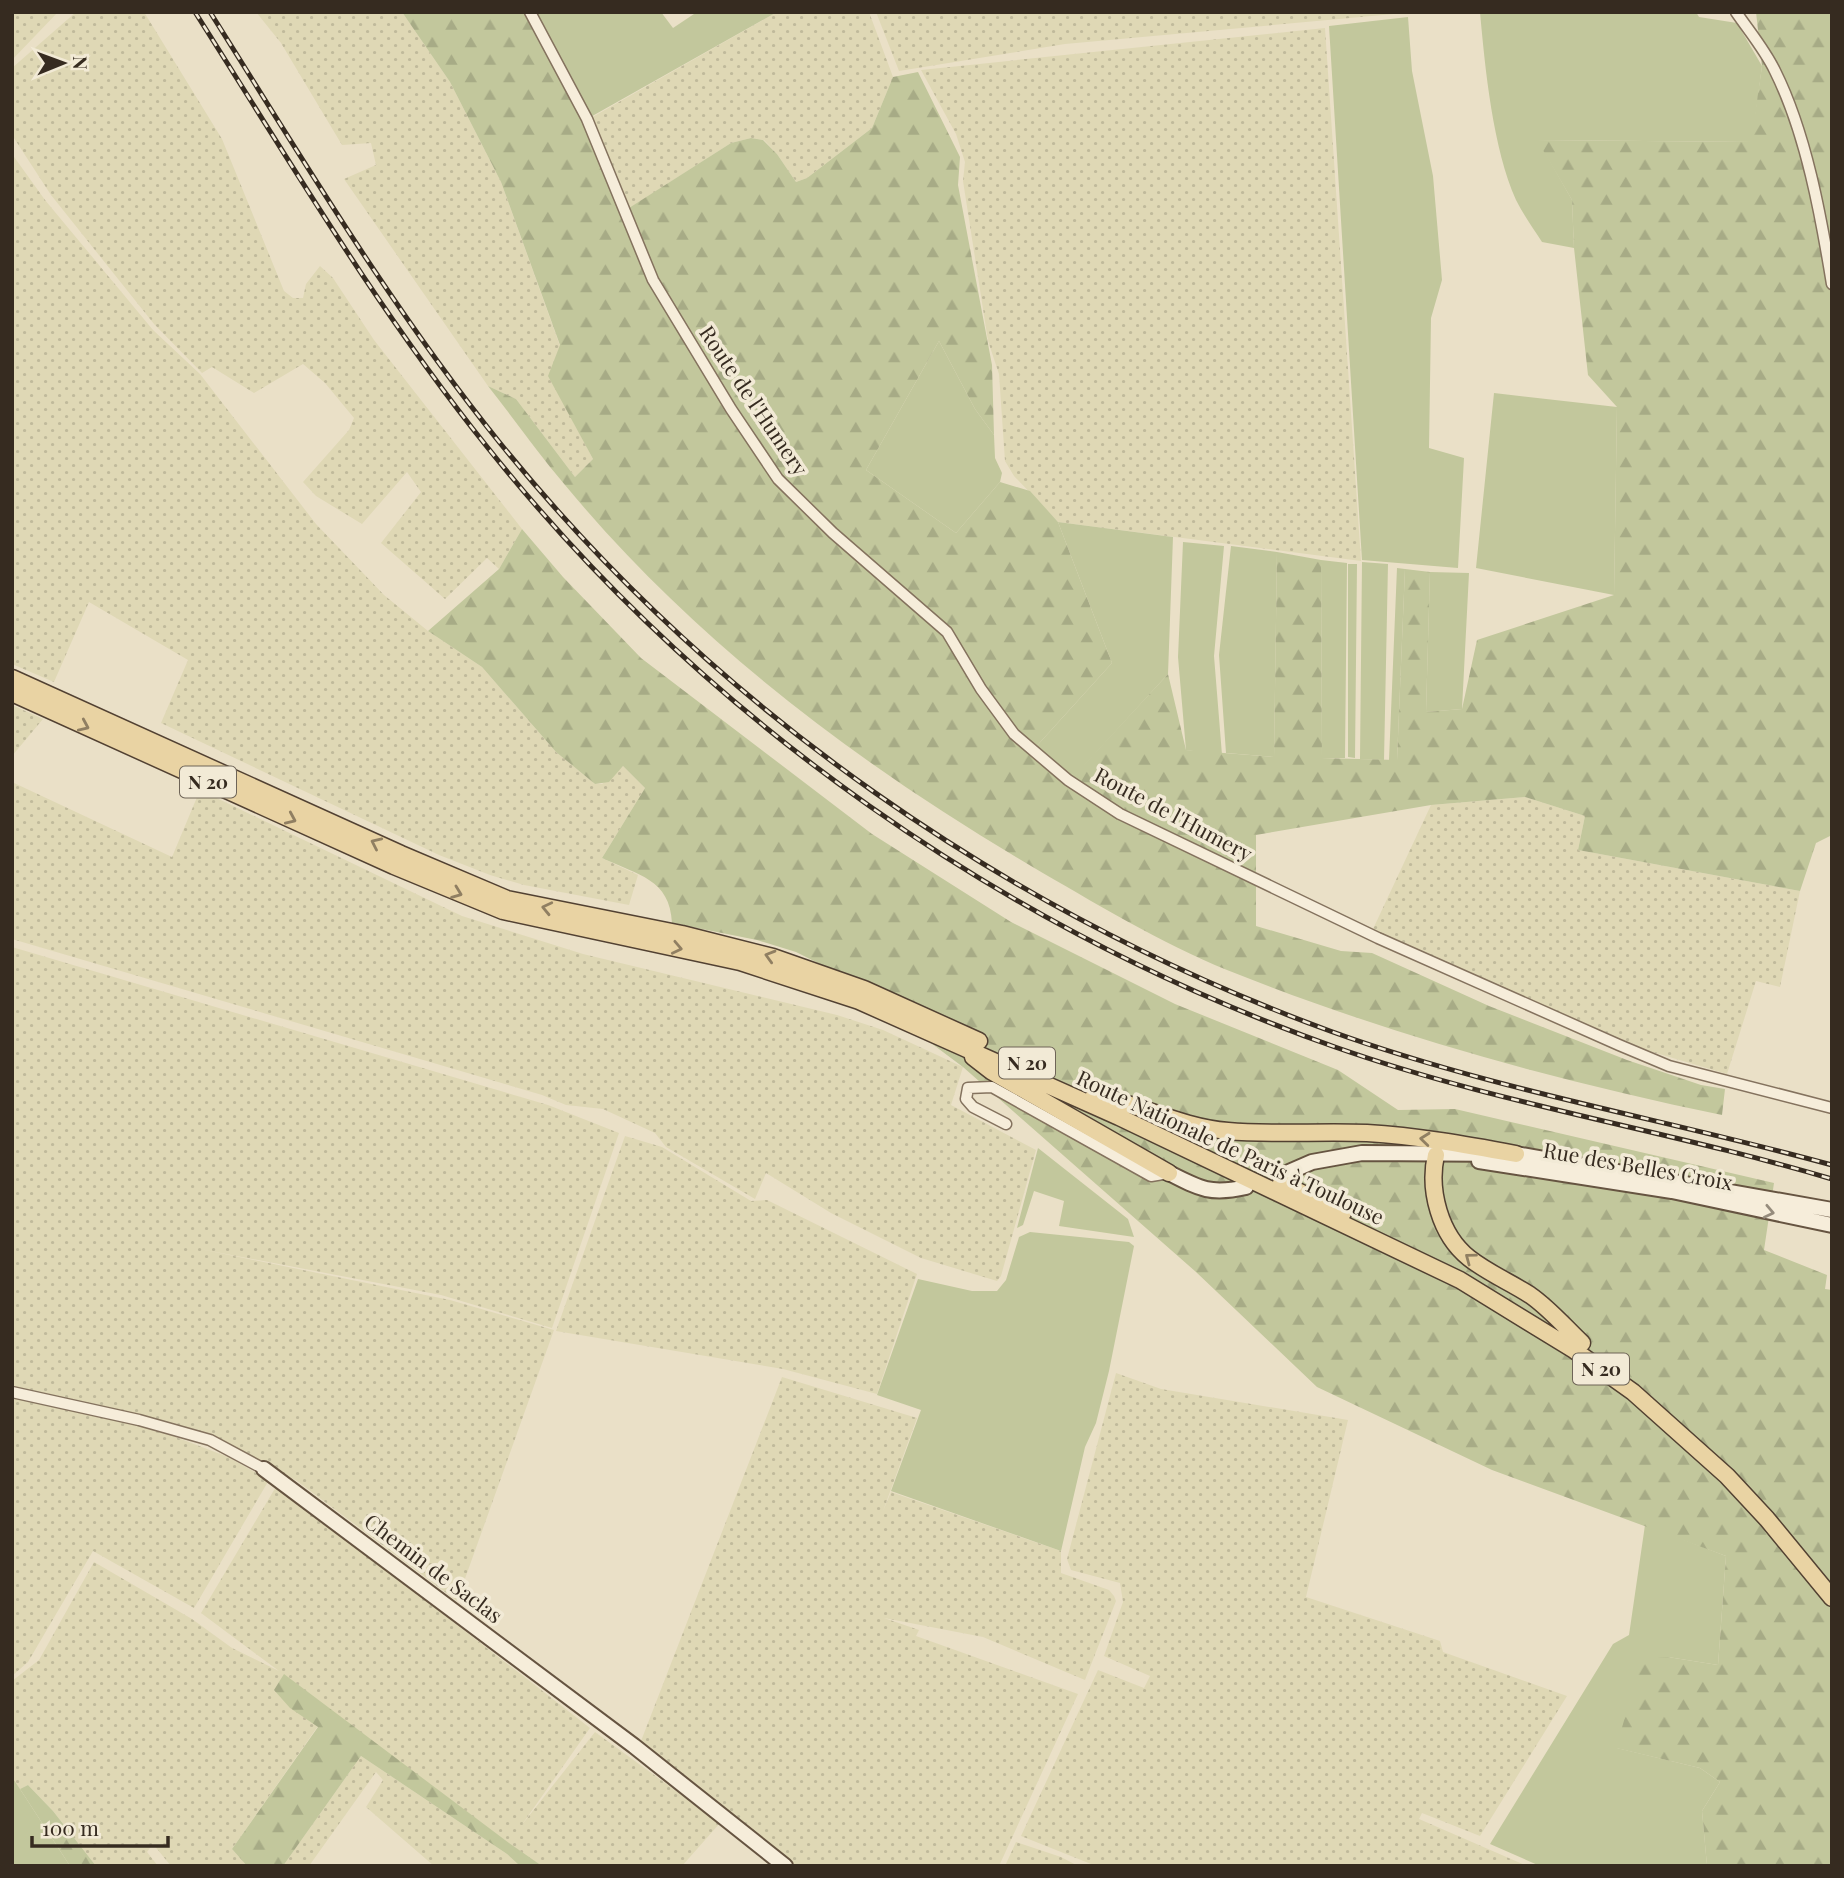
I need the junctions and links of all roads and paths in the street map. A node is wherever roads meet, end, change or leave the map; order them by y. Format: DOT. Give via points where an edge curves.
graph roads {
  1 [pos="530,12"];
  2 [pos="1736,12"];
  3 [pos="1832,284"];
  4 [pos="12,678"];
  5 [pos="12,694"];
  6 [pos="948,1039"];
  7 [pos="1094,1095"];
  8 [pos="1832,1108"];
  9 [pos="1006,1124"];
  10 [pos="1436,1154"];
  11 [pos="1516,1154"];
  12 [pos="1289,1172"];
  13 [pos="1169,1173"];
  14 [pos="1246,1187"];
  15 [pos="1832,1210"];
  16 [pos="1832,1225"];
  17 [pos="1582,1343"];
  18 [pos="12,1392"];
  19 [pos="264,1469"];
  20 [pos="1832,1581"];
  21 [pos="1832,1598"];
  22 [pos="785,1866"];
  1 -- 8 [label="street, Route de l'Humery" via="587,120 653,280 778,479 947,632 994,709 1045,762 1100,802 1212,860 1619,1045 1669,1066"];
  2 -- 3 [label="street" via="1775,70 1804,150"];
  7 -- 4 [label="main road, Route Nationale de Paris à Toulouse / N 20, one-way" via="864,989 773,957 507,899"];
  5 -- 6 [label="main road, Route Nationale de Paris à Toulouse / N 20, one-way" via="503,911 772,971"];
  6 -- 13 [label="main road" via="991,1071"];
  6 -- 21 [label="main road, Route Nationale de Paris à Toulouse / N 20" via="1460,1280 1522,1316 1633,1392 1680,1433 1767,1519"];
  11 -- 7 [label="main road, one-way" via="1368,1133 1227,1131 1190,1125"];
  7 -- 17 [label="main road, Route Nationale de Paris à Toulouse / N 20" via="1466,1274"];
  9 -- 13 [label="street" via="973,1107 966,1099 968,1088 992,1087 1151,1176"];
  10 -- 11 [label="main road, Rue des Belles Croix"];
  10 -- 12 [label="main road" via="1341,1155"];
  10 -- 16 [label="main road, Rue des Belles Croix, one-way" via="1672,1191"];
  17 -- 10 [label="main road, one-way" via="1542,1304 1454,1245 1438,1208"];
  11 -- 15 [label="main road, Rue des Belles Croix"];
  13 -- 14 [label="main road" via="1203,1191"];
  17 -- 20 [label="main road, Route Nationale de Paris à Toulouse / N 20" via="1636,1382 1717,1452 1777,1514"];
  18 -- 19 [label="street, Chemin de Saclas" via="139,1419 210,1440"];
  19 -- 22 [label="main road, Chemin de Saclas" via="634,1746"];
}
